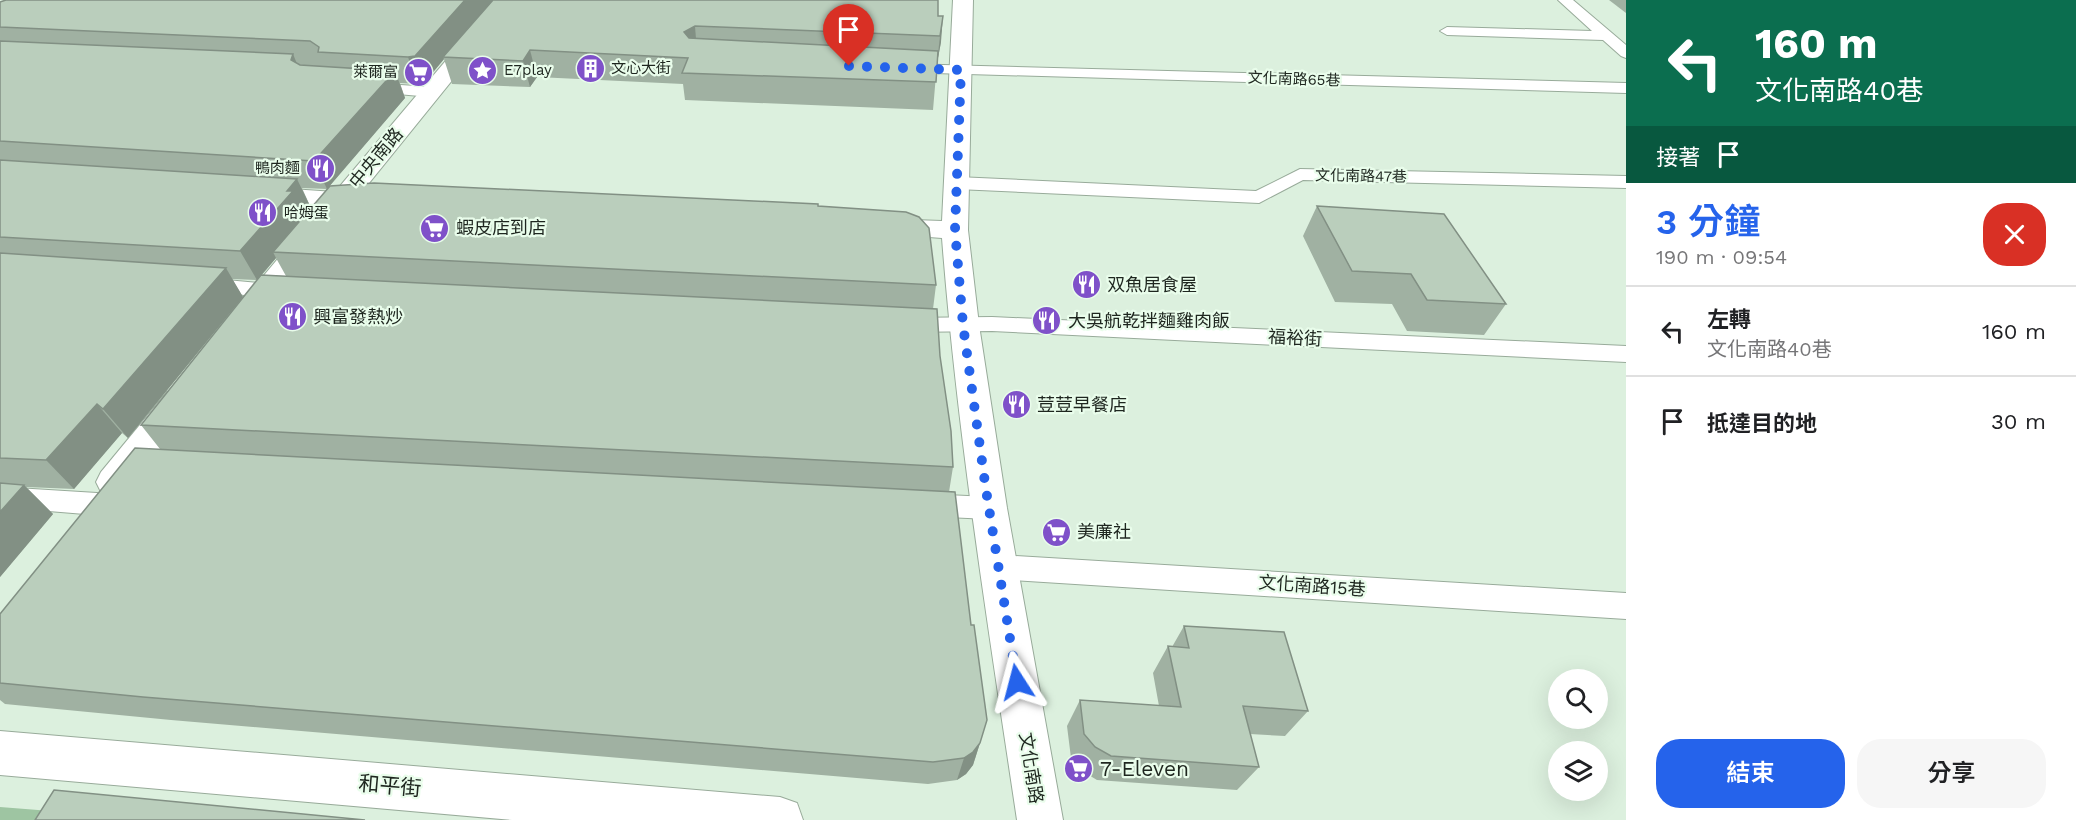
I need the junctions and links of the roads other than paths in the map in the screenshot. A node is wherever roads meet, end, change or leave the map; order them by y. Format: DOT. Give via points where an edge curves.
graph roads {
  1 [pos="507,0"];
  2 [pos="963,0"];
  3 [pos="1565,0"];
  4 [pos="1447,31"];
  5 [pos="1606,36"];
  6 [pos="1626,52"];
  7 [pos="891,68"];
  8 [pos="961,70"];
  9 [pos="360,88"];
  10 [pos="1626,88"];
  11 [pos="431,92"];
  12 [pos="1626,182"];
  13 [pos="957,183"];
  14 [pos="235,193"];
  15 [pos="341,200"];
  16 [pos="388,202"];
  17 [pos="861,226"];
  18 [pos="955,230"];
  19 [pos="185,284"];
  20 [pos="283,292"];
  21 [pos="885,324"];
  22 [pos="963,325"];
  23 [pos="230,335"];
  24 [pos="1626,354"];
  25 [pos="202,371"];
  26 [pos="0,497"];
  27 [pos="97,504"];
  28 [pos="905,504"];
  29 [pos="989,508"];
  30 [pos="76,530"];
  31 [pos="998,567"];
  32 [pos="1626,606"];
  33 [pos="0,753"];
  34 [pos="780,820"];
  35 [pos="1040,820"];
  1 -- 11 [label="street, 中央南路"];
  2 -- 8 [label="street, 文化南路"];
  3 -- 5 [label="lane"];
  4 -- 5 [label="lane"];
  5 -- 6 [label="lane"];
  7 -- 8 [label="lane, 文化南路65巷"];
  8 -- 10 [label="lane, 文化南路65巷"];
  8 -- 13 [label="street, 文化南路"];
  9 -- 11 [label="lane"];
  11 -- 15 [label="street, 中央南路"];
  12 -- 13 [label="lane, 文化南路47巷" via="1300,174 1259,196"];
  13 -- 18 [label="street, 文化南路"];
  14 -- 15 [label="street"];
  15 -- 16 [label="street"];
  15 -- 20 [label="street, 中央南路"];
  17 -- 18 [label="street"];
  18 -- 22 [label="street, 文化南路"];
  19 -- 20 [label="lane"];
  20 -- 23 [label="street, 中央南路"];
  21 -- 22 [label="lane, 福裕街"];
  22 -- 24 [label="lane, 福裕街"];
  22 -- 29 [label="street, 文化南路"];
  25 -- 27 [label="street" via="142,462"];
  26 -- 27 [label="lane"];
  27 -- 30 [label="street"];
  28 -- 29 [label="lane"];
  29 -- 31 [label="street, 文化南路"];
  31 -- 32 [label="lane, 文化南路15巷"];
  31 -- 35 [label="street, 文化南路"];
  33 -- 34 [label="street, 和平街"];
}
